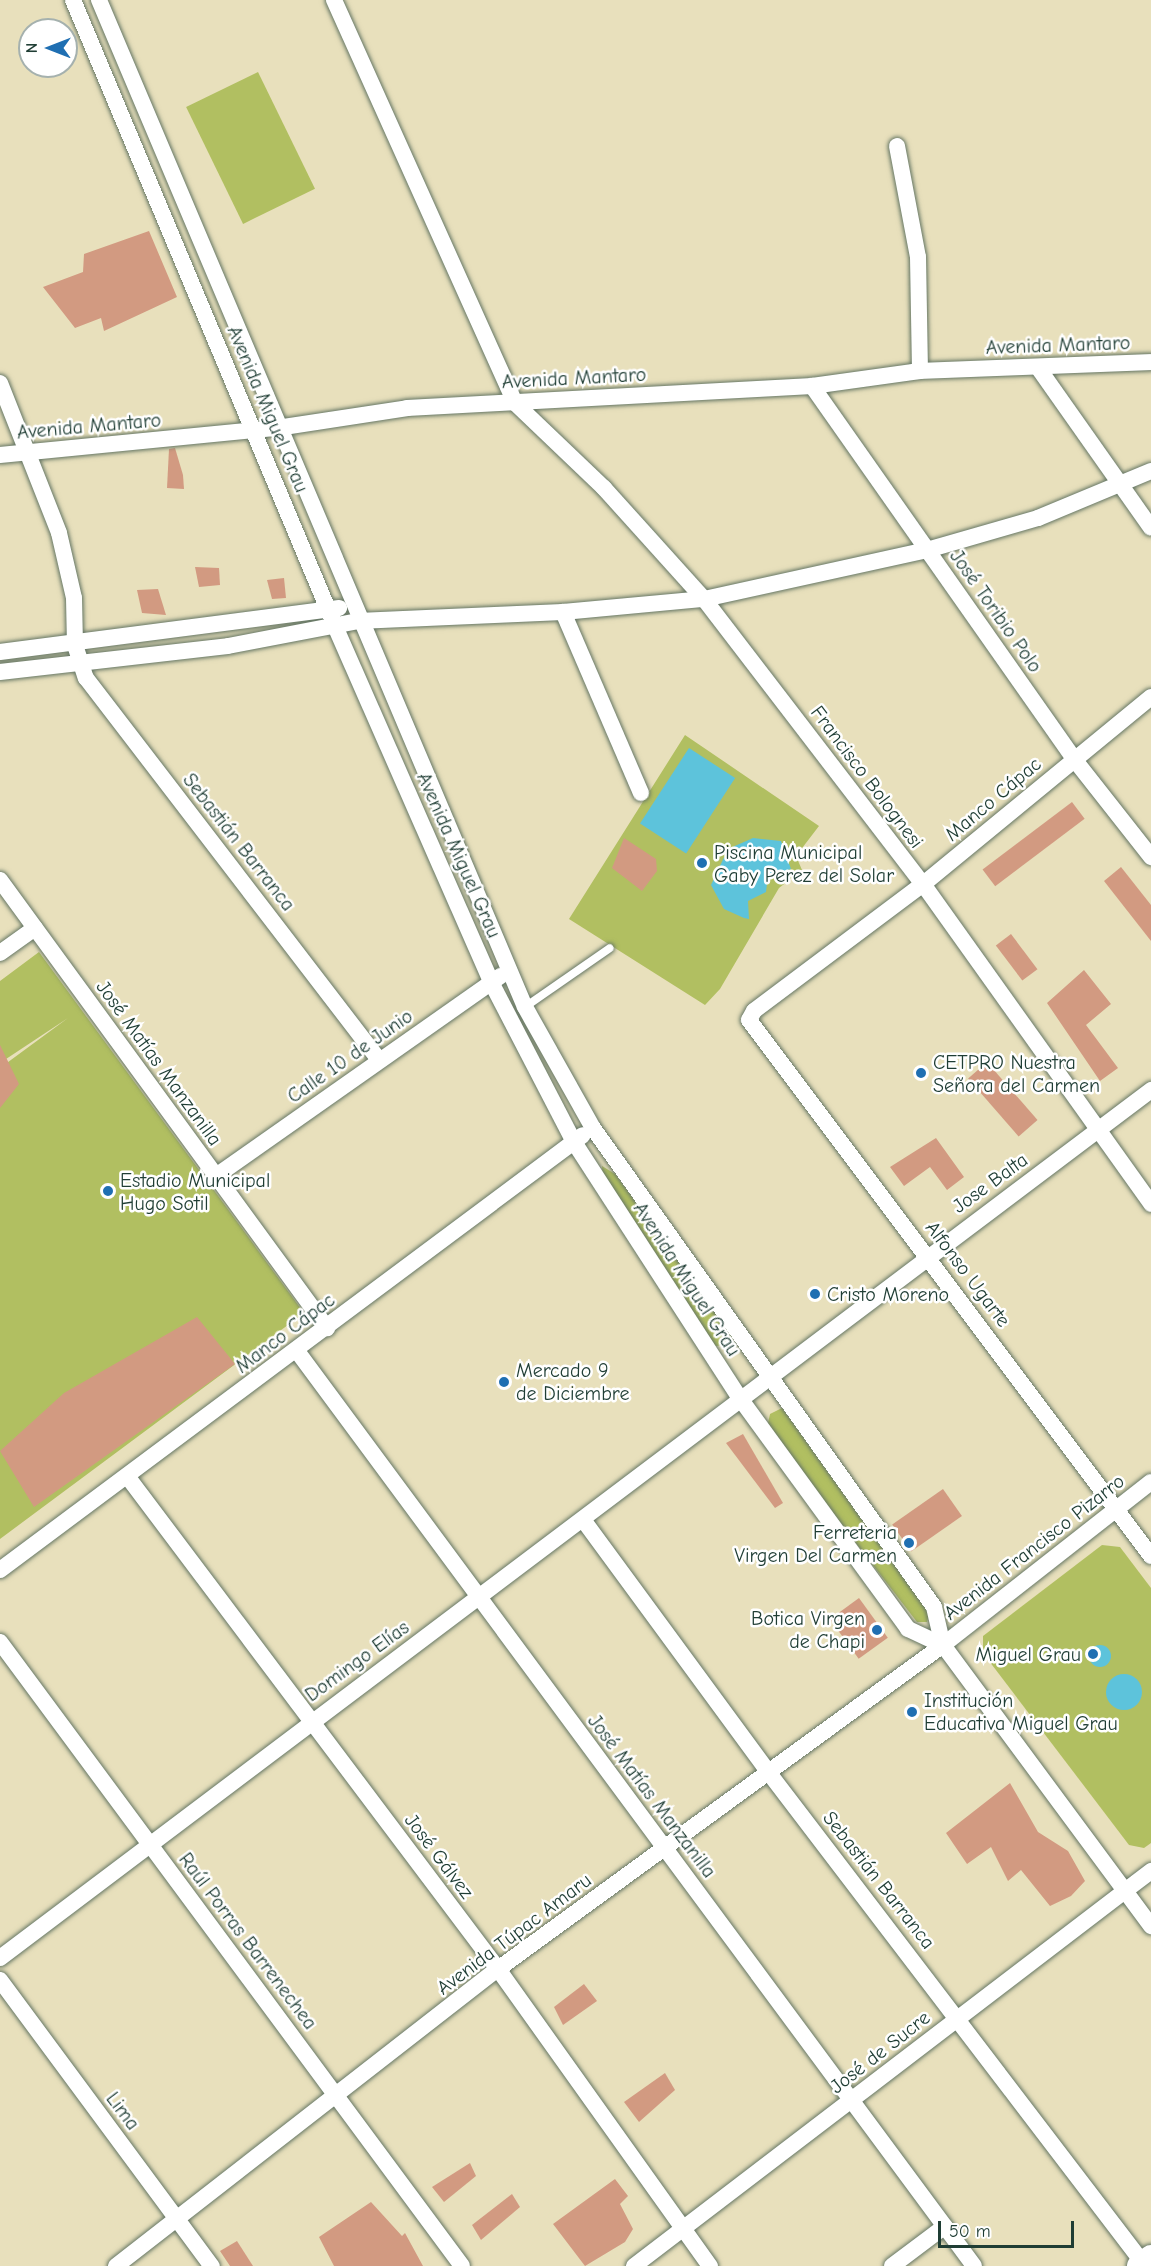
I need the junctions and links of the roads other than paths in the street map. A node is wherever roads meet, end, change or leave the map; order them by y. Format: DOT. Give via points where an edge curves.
graph roads {
  1 [pos="73,0"];
  2 [pos="99,0"];
  3 [pos="334,0"];
  4 [pos="897,146"];
  5 [pos="1151,362"];
  6 [pos="1038,369"];
  7 [pos="920,371"];
  8 [pos="0,383"];
  9 [pos="812,386"];
  10 [pos="515,403"];
  11 [pos="277,428"];
  12 [pos="254,430"];
  13 [pos="31,454"];
  14 [pos="0,455"];
  15 [pos="1151,471"];
  16 [pos="1120,484"];
  17 [pos="1151,528"];
  18 [pos="927,550"];
  19 [pos="704,599"];
  20 [pos="328,609"];
  21 [pos="563,612"];
  22 [pos="355,614"];
  23 [pos="335,626"];
  24 [pos="75,645"];
  25 [pos="0,652"];
  26 [pos="81,665"];
  27 [pos="0,672"];
  28 [pos="1151,697"];
  29 [pos="1074,759"];
  30 [pos="641,793"];
  31 [pos="1151,857"];
  32 [pos="0,880"];
  33 [pos="923,884"];
  34 [pos="35,928"];
  35 [pos="610,948"];
  36 [pos="0,953"];
  37 [pos="509,970"];
  38 [pos="491,982"];
  39 [pos="525,1007"];
  40 [pos="749,1020"];
  41 [pos="379,1060"];
  42 [pos="1151,1090"];
  43 [pos="593,1128"];
  44 [pos="1097,1132"];
  45 [pos="574,1142"];
  46 [pos="216,1176"];
  47 [pos="1151,1204"];
  48 [pos="928,1254"];
  49 [pos="327,1328"];
  50 [pos="297,1351"];
  51 [pos="772,1376"];
  52 [pos="739,1397"];
  53 [pos="127,1476"];
  54 [pos="1151,1482"];
  55 [pos="1115,1509"];
  56 [pos="584,1521"];
  57 [pos="1151,1556"];
  58 [pos="0,1570"];
  59 [pos="478,1598"];
  60 [pos="0,1642"];
  61 [pos="943,1645"];
  62 [pos="312,1721"];
  63 [pos="769,1773"];
  64 [pos="150,1845"];
  65 [pos="665,1849"];
  66 [pos="1151,1871"];
  67 [pos="1124,1892"];
  68 [pos="1151,1926"];
  69 [pos="0,1958"];
  70 [pos="498,1969"];
  71 [pos="0,1980"];
  72 [pos="959,2017"];
  73 [pos="338,2095"];
  74 [pos="852,2102"];
  75 [pos="178,2219"];
  76 [pos="945,2226"];
  77 [pos="681,2229"];
  78 [pos="1144,2262"];
  79 [pos="116,2266"];
  80 [pos="212,2266"];
  81 [pos="462,2266"];
  82 [pos="634,2266"];
  83 [pos="710,2266"];
  84 [pos="892,2266"];
  85 [pos="974,2266"];
  1 -- 12 [label="street, Avenida Miguel Grau"];
  2 -- 11 [label="street, Avenida Miguel Grau"];
  3 -- 10 [label="street"];
  4 -- 7 [label="street" via="918,257"];
  5 -- 6 [label="street, Avenida Mantaro"];
  6 -- 7 [label="street, Avenida Mantaro"];
  6 -- 16 [label="street"];
  7 -- 9 [label="street, Avenida Mantaro"];
  8 -- 13 [label="street, Sebastián Barranca"];
  9 -- 10 [label="street, Avenida Mantaro"];
  9 -- 18 [label="street, José Toribio Polo"];
  10 -- 11 [label="street, Avenida Mantaro" via="407,408"];
  10 -- 19 [label="street, Francisco Bolognesi" via="604,488"];
  11 -- 12 [label="street, Avenida Mantaro"];
  11 -- 22 [label="street, Avenida Miguel Grau"];
  12 -- 13 [label="street, Avenida Mantaro"];
  12 -- 20 [label="street, Avenida Miguel Grau"];
  13 -- 14 [label="street, Avenida Mantaro"];
  13 -- 24 [label="street, Sebastián Barranca" via="74,598"];
  15 -- 16 [label="street"];
  16 -- 17 [label="street"];
  16 -- 18 [label="street" via="1038,518"];
  18 -- 19 [label="street"];
  18 -- 29 [label="street, José Toribio Polo"];
  19 -- 21 [label="street"];
  19 -- 33 [label="street, Francisco Bolognesi"];
  20 -- 22 [label="street"];
  20 -- 23 [label="street, Avenida Miguel Grau"];
  20 -- 24 [label="street"];
  21 -- 22 [label="street"];
  21 -- 30 [label="street"];
  22 -- 23 [label="street"];
  22 -- 37 [label="street, Avenida Miguel Grau"];
  23 -- 26 [label="street"];
  23 -- 38 [label="street, Avenida Miguel Grau"];
  24 -- 25 [label="street"];
  24 -- 26 [label="street, Sebastián Barranca"];
  26 -- 27 [label="street"];
  26 -- 41 [label="street, Sebastián Barranca" via="86,678"];
  28 -- 29 [label="street, Manco Cápac"];
  29 -- 31 [label="street, José Toribio Polo"];
  29 -- 33 [label="street, Manco Cápac"];
  32 -- 34 [label="street, José Matías Manzanilla"];
  33 -- 40 [label="street, Manco Cápac" via="753,1011"];
  33 -- 44 [label="street, Francisco Bolognesi"];
  34 -- 36 [label="street"];
  34 -- 46 [label="street, José Matías Manzanilla"];
  35 -- 39 [label="lane"];
  37 -- 38 [label="street, Calle 10 de Junio"];
  37 -- 39 [label="street, Avenida Miguel Grau"];
  38 -- 41 [label="street, Calle 10 de Junio"];
  38 -- 45 [label="street, Avenida Miguel Grau"];
  39 -- 43 [label="street, Avenida Miguel Grau"];
  40 -- 48 [label="street, Alfonso Ugarte"];
  41 -- 46 [label="street, Calle 10 de Junio"];
  42 -- 44 [label="street, Jose Balta"];
  43 -- 45 [label="street, Manco Cápac"];
  43 -- 51 [label="street, Avenida Miguel Grau"];
  44 -- 47 [label="street, Francisco Bolognesi"];
  44 -- 48 [label="street, Jose Balta"];
  45 -- 49 [label="street, Manco Cápac"];
  45 -- 52 [label="street, Avenida Miguel Grau"];
  46 -- 49 [label="street, José Matías Manzanilla"];
  48 -- 51 [label="street, Jose Balta"];
  48 -- 55 [label="street, Alfonso Ugarte"];
  49 -- 50 [label="street, Manco Cápac"];
  50 -- 53 [label="street, Manco Cápac"];
  50 -- 59 [label="street, José Matías Manzanilla"];
  51 -- 52 [label="street, Jose Balta"];
  51 -- 61 [label="street, Avenida Miguel Grau" via="934,1607"];
  52 -- 56 [label="street, Domingo Elías"];
  52 -- 61 [label="street, Avenida Miguel Grau" via="908,1629"];
  53 -- 58 [label="street, Manco Cápac"];
  53 -- 62 [label="street, José Gálvez"];
  54 -- 55 [label="street, Avenida Francisco Pizarro"];
  55 -- 57 [label="street, Alfonso Ugarte"];
  55 -- 61 [label="street, Avenida Francisco Pizarro"];
  56 -- 59 [label="street, Domingo Elías"];
  56 -- 63 [label="street, Sebastián Barranca"];
  59 -- 62 [label="street, Domingo Elías"];
  59 -- 65 [label="street, José Matías Manzanilla"];
  60 -- 64 [label="street, Raúl Porras Barrenechea"];
  61 -- 63 [label="street, Avenida Túpac Amaru"];
  61 -- 67 [label="street, Avenida Miguel Grau"];
  62 -- 64 [label="street, Domingo Elías"];
  62 -- 70 [label="street, José Gálvez"];
  63 -- 65 [label="street, Avenida Túpac Amaru"];
  63 -- 72 [label="street, Sebastián Barranca"];
  64 -- 69 [label="street, Domingo Elías"];
  64 -- 73 [label="street, Raúl Porras Barrenechea"];
  65 -- 70 [label="street, Avenida Túpac Amaru"];
  65 -- 74 [label="street, José Matías Manzanilla"];
  66 -- 67 [label="street, José de Sucre"];
  67 -- 68 [label="street, Avenida Miguel Grau"];
  67 -- 72 [label="street, José de Sucre"];
  70 -- 73 [label="street, Avenida Túpac Amaru"];
  70 -- 77 [label="street, José Gálvez"];
  71 -- 75 [label="street, Lima"];
  72 -- 74 [label="street, José de Sucre"];
  72 -- 78 [label="street, Sebastián Barranca"];
  73 -- 75 [label="street, Avenida Túpac Amaru"];
  73 -- 81 [label="street, Raúl Porras Barrenechea"];
  74 -- 76 [label="street, José Matías Manzanilla"];
  74 -- 77 [label="street, José de Sucre"];
  75 -- 79 [label="street, Avenida Túpac Amaru"];
  75 -- 80 [label="street, Lima"];
  76 -- 84 [label="street"];
  76 -- 85 [label="street, José Matías Manzanilla"];
  77 -- 82 [label="street, José de Sucre"];
  77 -- 83 [label="street, José Gálvez"];
}
